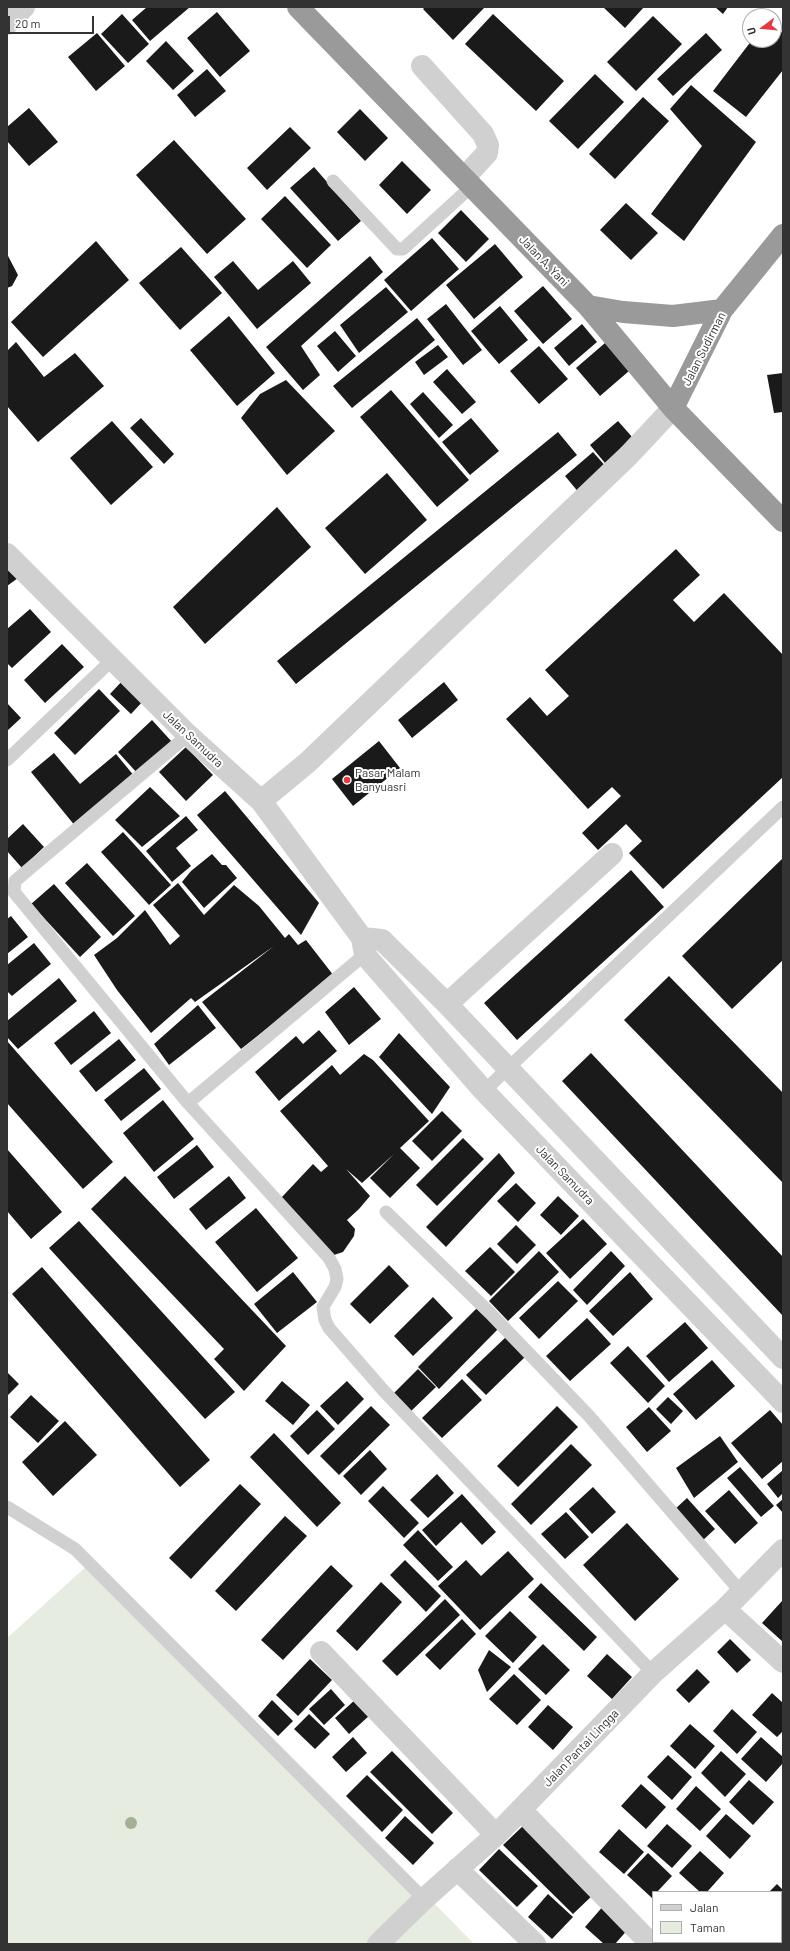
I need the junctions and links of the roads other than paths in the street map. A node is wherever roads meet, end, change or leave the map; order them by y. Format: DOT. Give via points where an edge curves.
graph roads {
  1 [pos="24,7"];
  2 [pos="298,7"];
  3 [pos="7,24"];
  4 [pos="422,66"];
  5 [pos="333,181"];
  6 [pos="468,182"];
  7 [pos="783,235"];
  8 [pos="588,306"];
  9 [pos="722,310"];
  10 [pos="673,408"];
  11 [pos="783,521"];
  12 [pos="7,554"];
  13 [pos="113,659"];
  14 [pos="188,736"];
  15 [pos="7,760"];
  16 [pos="261,801"];
  17 [pos="783,807"];
  18 [pos="612,854"];
  19 [pos="370,944"];
  20 [pos="447,1004"];
  21 [pos="507,1069"];
  22 [pos="484,1091"];
  23 [pos="188,1103"];
  24 [pos="386,1212"];
  25 [pos="783,1358"];
  26 [pos="783,1402"];
  27 [pos="8,1511"];
  28 [pos="783,1550"];
  29 [pos="741,1592"];
  30 [pos="725,1608"];
  31 [pos="321,1652"];
  32 [pos="783,1662"];
  33 [pos="652,1673"];
  34 [pos="521,1810"];
  35 [pos="496,1835"];
  36 [pos="457,1869"];
  37 [pos="424,1899"];
  38 [pos="378,1944"];
  39 [pos="536,1944"];
  40 [pos="651,1944"];
  1 -- 3 [label="street"];
  2 -- 6 [label="highway, Jalan A. Yani"];
  4 -- 6 [label="street" via="483,134 488,145 487,153"];
  5 -- 6 [label="lane" via="397,249 403,249"];
  6 -- 8 [label="highway, Jalan A. Yani"];
  7 -- 9 [label="highway, Jalan Sudirman"];
  8 -- 9 [label="highway" via="673,316"];
  8 -- 10 [label="highway, Jalan A. Yani"];
  9 -- 10 [label="highway, Jalan Sudirman"];
  10 -- 11 [label="highway, Jalan A. Yani"];
  10 -- 16 [label="street" via="629,455 308,762"];
  12 -- 13 [label="street, Jalan Samudra"];
  13 -- 14 [label="street, Jalan Samudra"];
  13 -- 15 [label="lane"];
  14 -- 16 [label="street, Jalan Samudra"];
  14 -- 23 [label="lane" via="15,881 14,890"];
  16 -- 19 [label="street, Jalan Samudra"];
  17 -- 21 [label="lane"];
  18 -- 20 [label="street"];
  19 -- 20 [label="street, Jalan Samudra"];
  19 -- 22 [label="street, Jalan Samudra"];
  19 -- 23 [label="lane"];
  20 -- 21 [label="street, Jalan Samudra"];
  21 -- 22 [label="lane"];
  21 -- 25 [label="street, Jalan Samudra"];
  22 -- 26 [label="street, Jalan Samudra"];
  23 -- 33 [label="lane" via="329,1258 337,1279 335,1288 323,1307 329,1328 383,1390"];
  24 -- 29 [label="lane" via="490,1313 589,1416"];
  27 -- 37 [label="lane" via="75,1549"];
  28 -- 29 [label="street, Jalan Pantai Lingga"];
  29 -- 30 [label="street, Jalan Pantai Lingga"];
  30 -- 32 [label="street"];
  30 -- 33 [label="street, Jalan Pantai Lingga"];
  31 -- 35 [label="street"];
  33 -- 34 [label="street, Jalan Pantai Lingga"];
  34 -- 35 [label="street, Jalan Pantai Lingga"];
  34 -- 40 [label="street"];
  35 -- 36 [label="street, Jalan Pantai Lingga"];
  36 -- 37 [label="street, Jalan Pantai Lingga"];
  36 -- 39 [label="street"];
  37 -- 38 [label="street, Jalan Pantai Lingga"];
}
